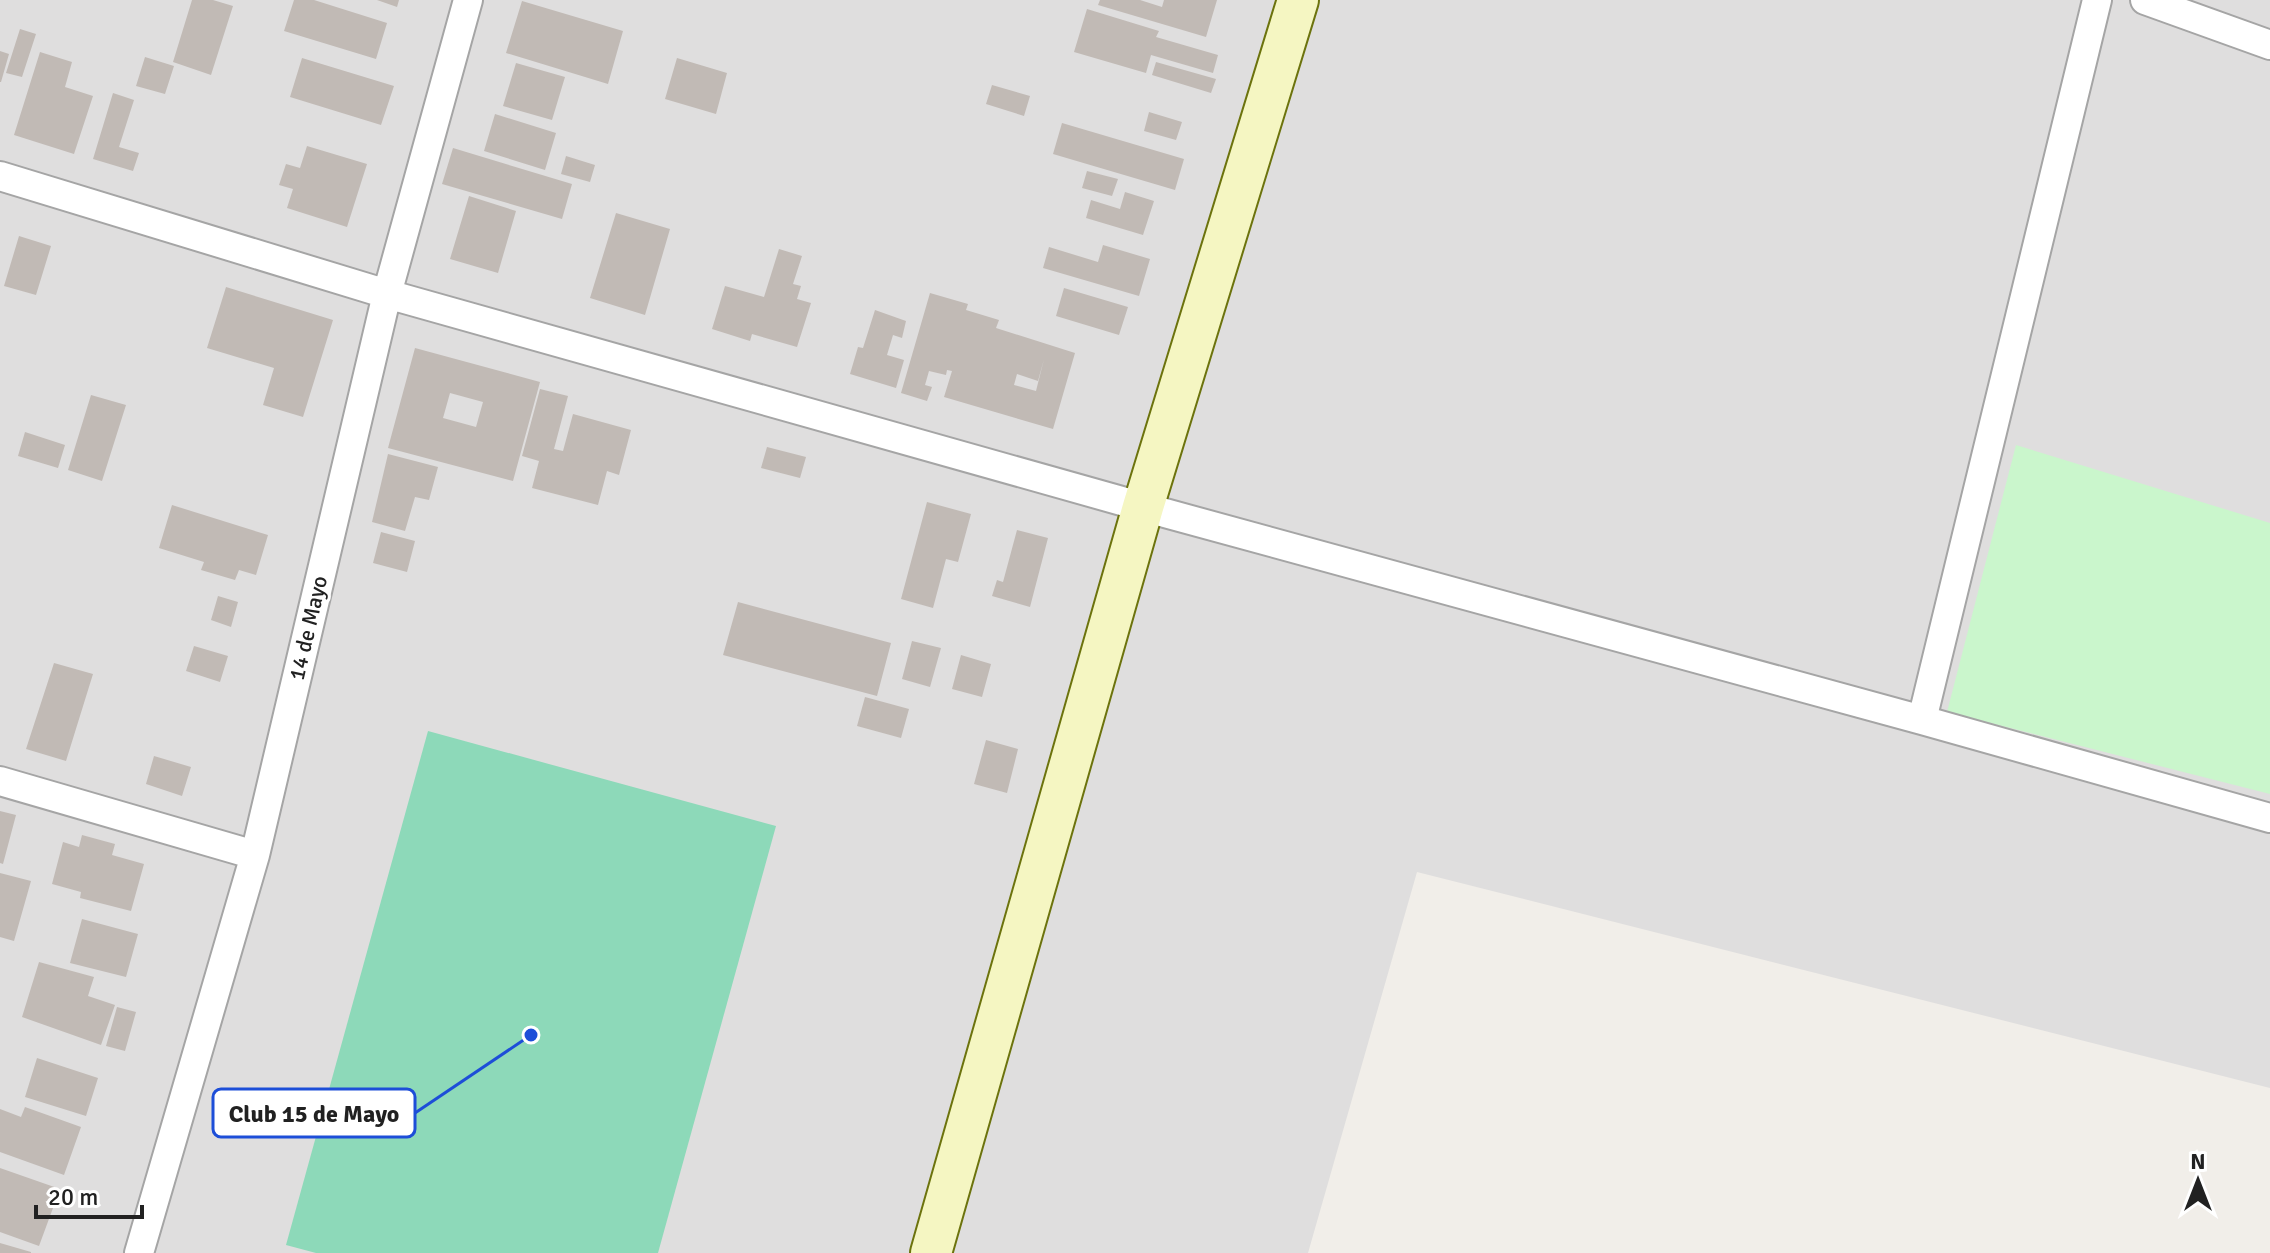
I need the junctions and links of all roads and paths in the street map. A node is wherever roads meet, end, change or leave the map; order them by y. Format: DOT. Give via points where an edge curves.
graph roads {
  1 [pos="468,0"];
  2 [pos="1298,0"];
  3 [pos="2097,0"];
  4 [pos="2145,0"];
  5 [pos="2270,45"];
  6 [pos="0,176"];
  7 [pos="387,294"];
  8 [pos="1143,507"];
  9 [pos="1922,720"];
  10 [pos="0,781"];
  11 [pos="2270,818"];
  12 [pos="255,855"];
  13 [pos="139,1253"];
  14 [pos="931,1253"];
  1 -- 7 [label="street, 14 de Mayo"];
  2 -- 8 [label="street"];
  3 -- 9 [label="street"];
  4 -- 5 [label="street"];
  6 -- 7 [label="street"];
  7 -- 8 [label="street"];
  7 -- 12 [label="street, 14 de Mayo"];
  8 -- 9 [label="street"];
  8 -- 14 [label="street"];
  9 -- 11 [label="street"];
  10 -- 12 [label="street"];
  12 -- 13 [label="street, 14 de Mayo"];
}
